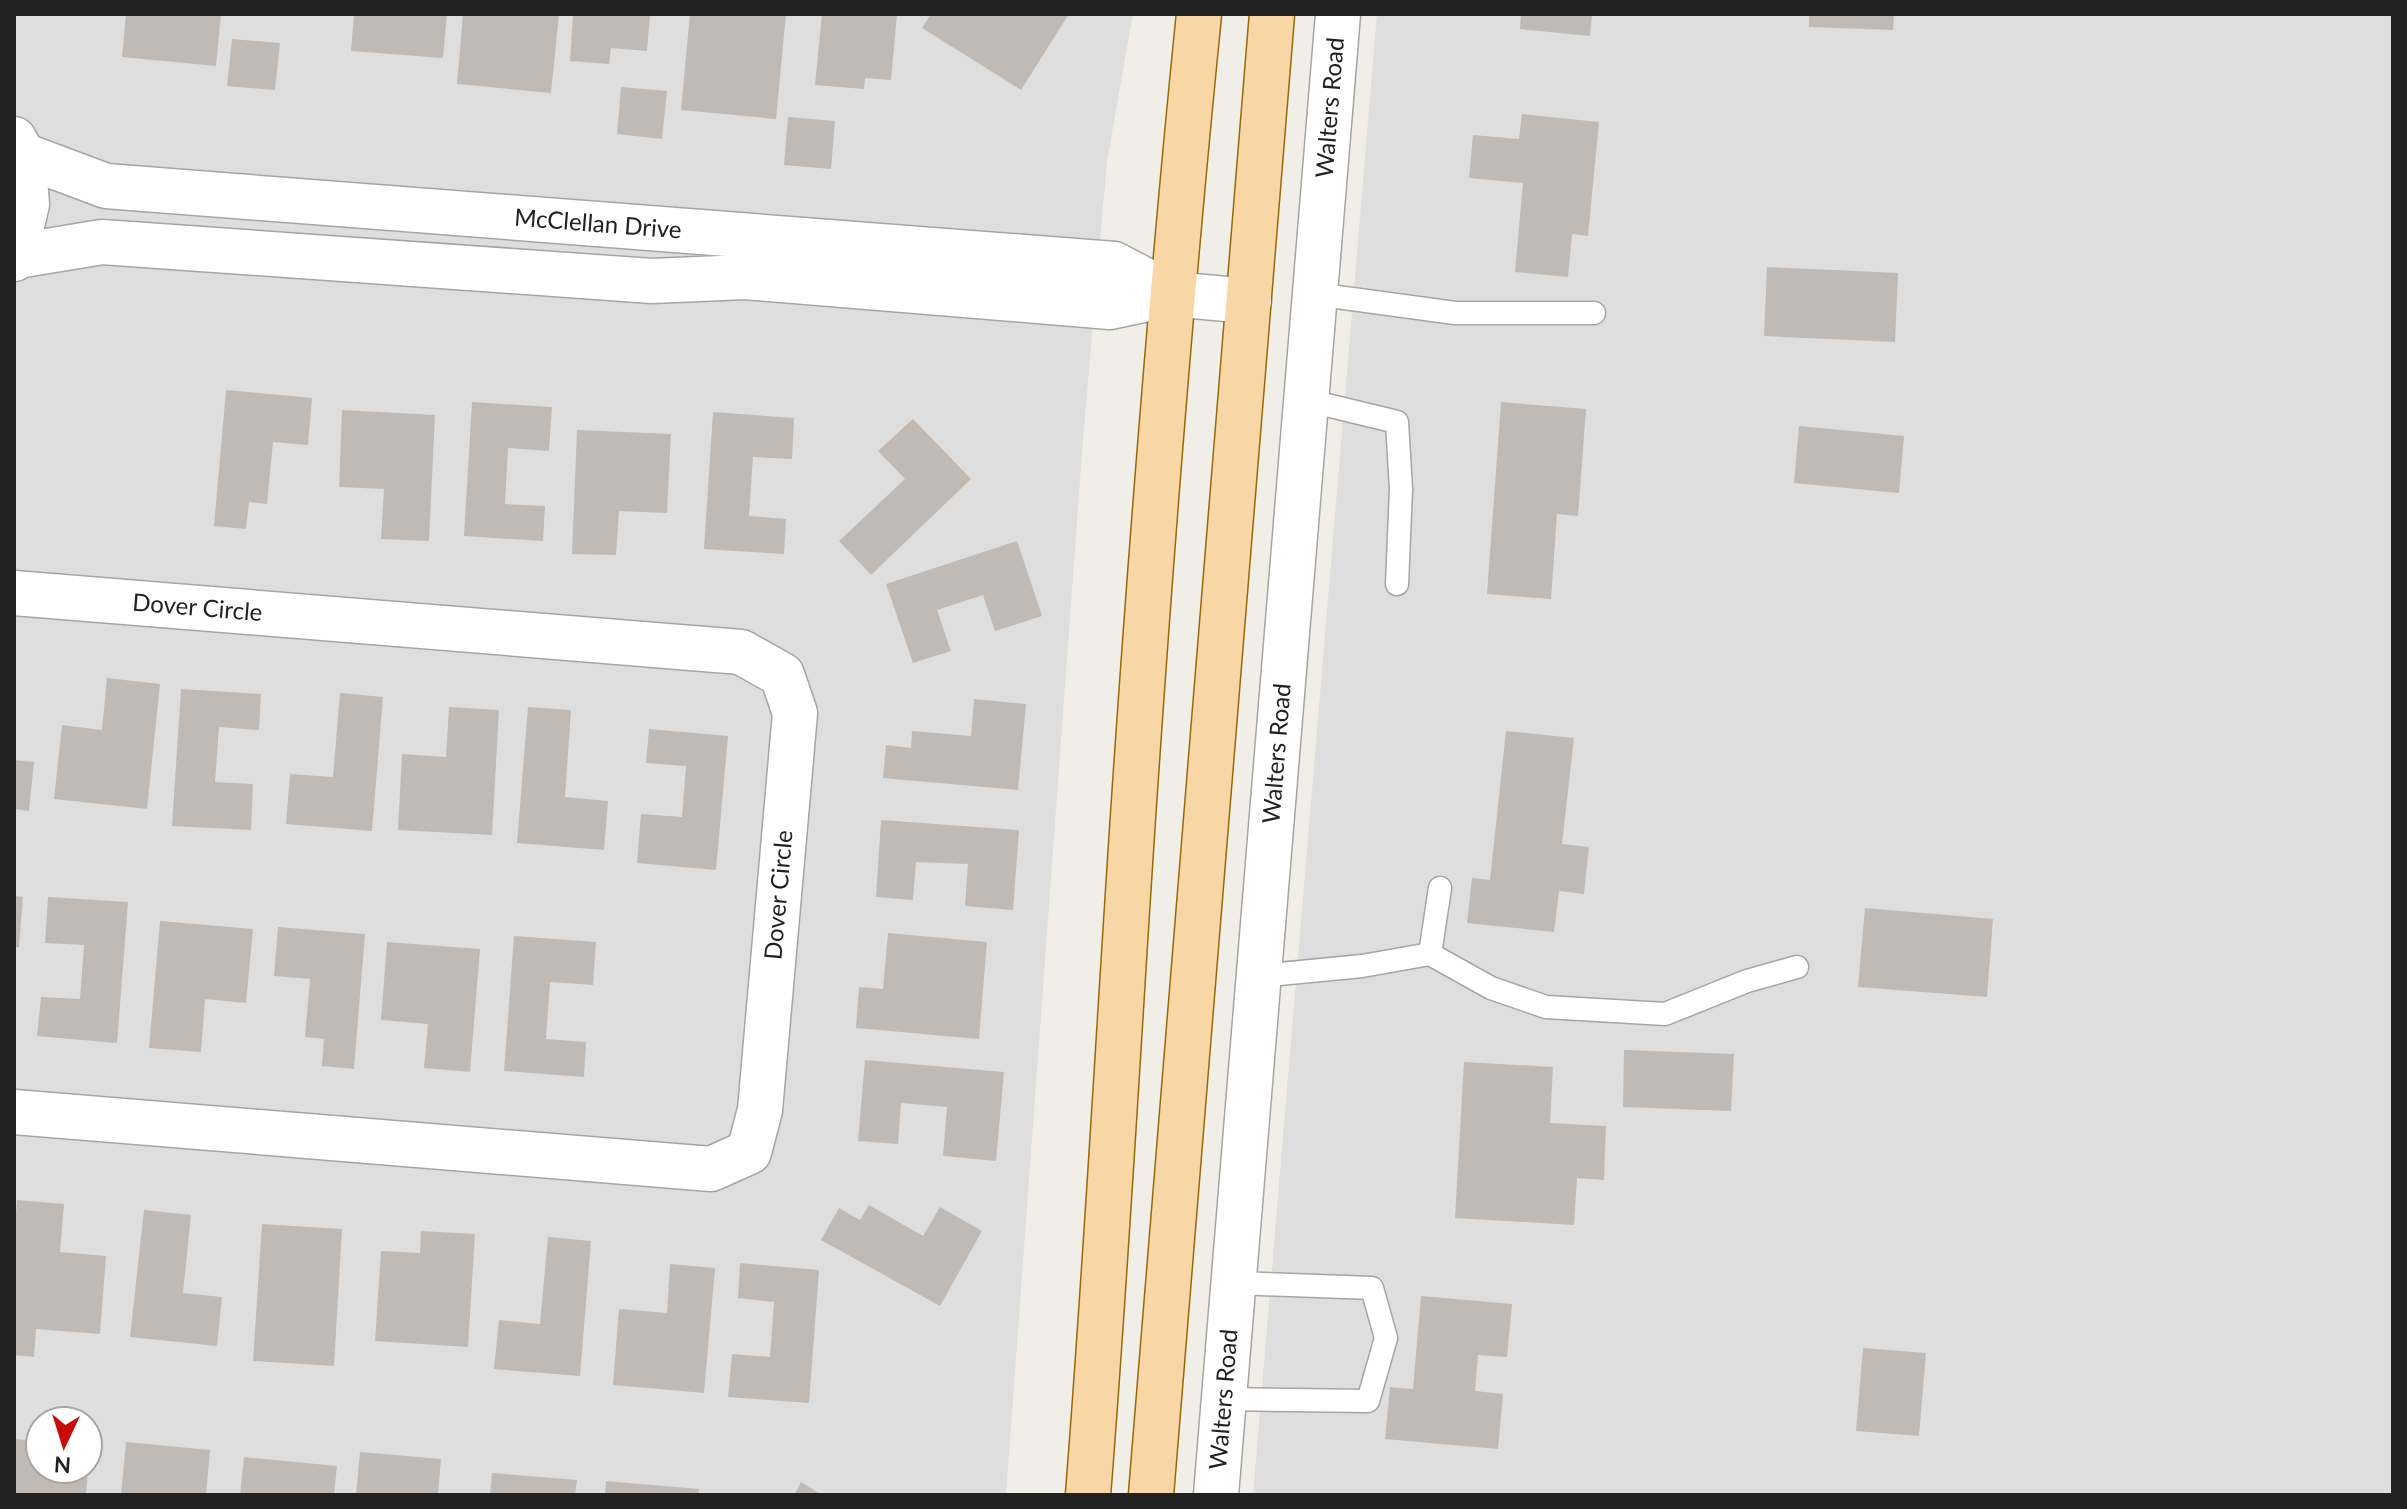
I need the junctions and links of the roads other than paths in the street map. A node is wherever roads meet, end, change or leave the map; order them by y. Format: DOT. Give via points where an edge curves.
graph roads {
  1 [pos="1199,14"];
  2 [pos="1272,14"];
  3 [pos="1338,14"];
  4 [pos="19,147"];
  5 [pos="15,258"];
  6 [pos="1171,294"];
  7 [pos="1315,294"];
  8 [pos="1249,301"];
  9 [pos="1594,313"];
  10 [pos="1306,400"];
  11 [pos="1397,584"];
  12 [pos="14,593"];
  13 [pos="1440,888"];
  14 [pos="1430,954"];
  15 [pos="1797,967"];
  16 [pos="1259,976"];
  17 [pos="14,1112"];
  18 [pos="1234,1283"];
  19 [pos="1224,1399"];
  20 [pos="1088,1495"];
  21 [pos="1151,1495"];
  22 [pos="1216,1495"];
  1 -- 6 [label="main road"];
  2 -- 8 [label="main road"];
  3 -- 7 [label="street, Walters Road"];
  4 -- 5 [label="street" via="27,204"];
  4 -- 6 [label="street, McClellan Drive" via="106,186 1114,264"];
  5 -- 6 [label="street, McClellan Drive" via="102,242 652,281 745,277 1110,307"];
  6 -- 8 [label="street, McClellan Drive"];
  6 -- 20 [label="main road"];
  7 -- 9 [label="lane" via="1455,313"];
  7 -- 10 [label="street, Walters Road"];
  8 -- 21 [label="main road"];
  10 -- 11 [label="lane" via="1397,422"];
  10 -- 16 [label="street, Walters Road"];
  12 -- 17 [label="street, Dover Circle" via="741,652 782,675 795,713 760,1110 749,1152 711,1169"];
  13 -- 14 [label="lane"];
  14 -- 15 [label="lane" via="1491,988 1546,1007 1665,1014"];
  14 -- 16 [label="lane"];
  16 -- 18 [label="street, Walters Road"];
  18 -- 19 [label="street, Walters Road"];
  18 -- 19 [label="lane" via="1372,1288 1386,1338 1368,1401"];
  19 -- 22 [label="street, Walters Road"];
}
